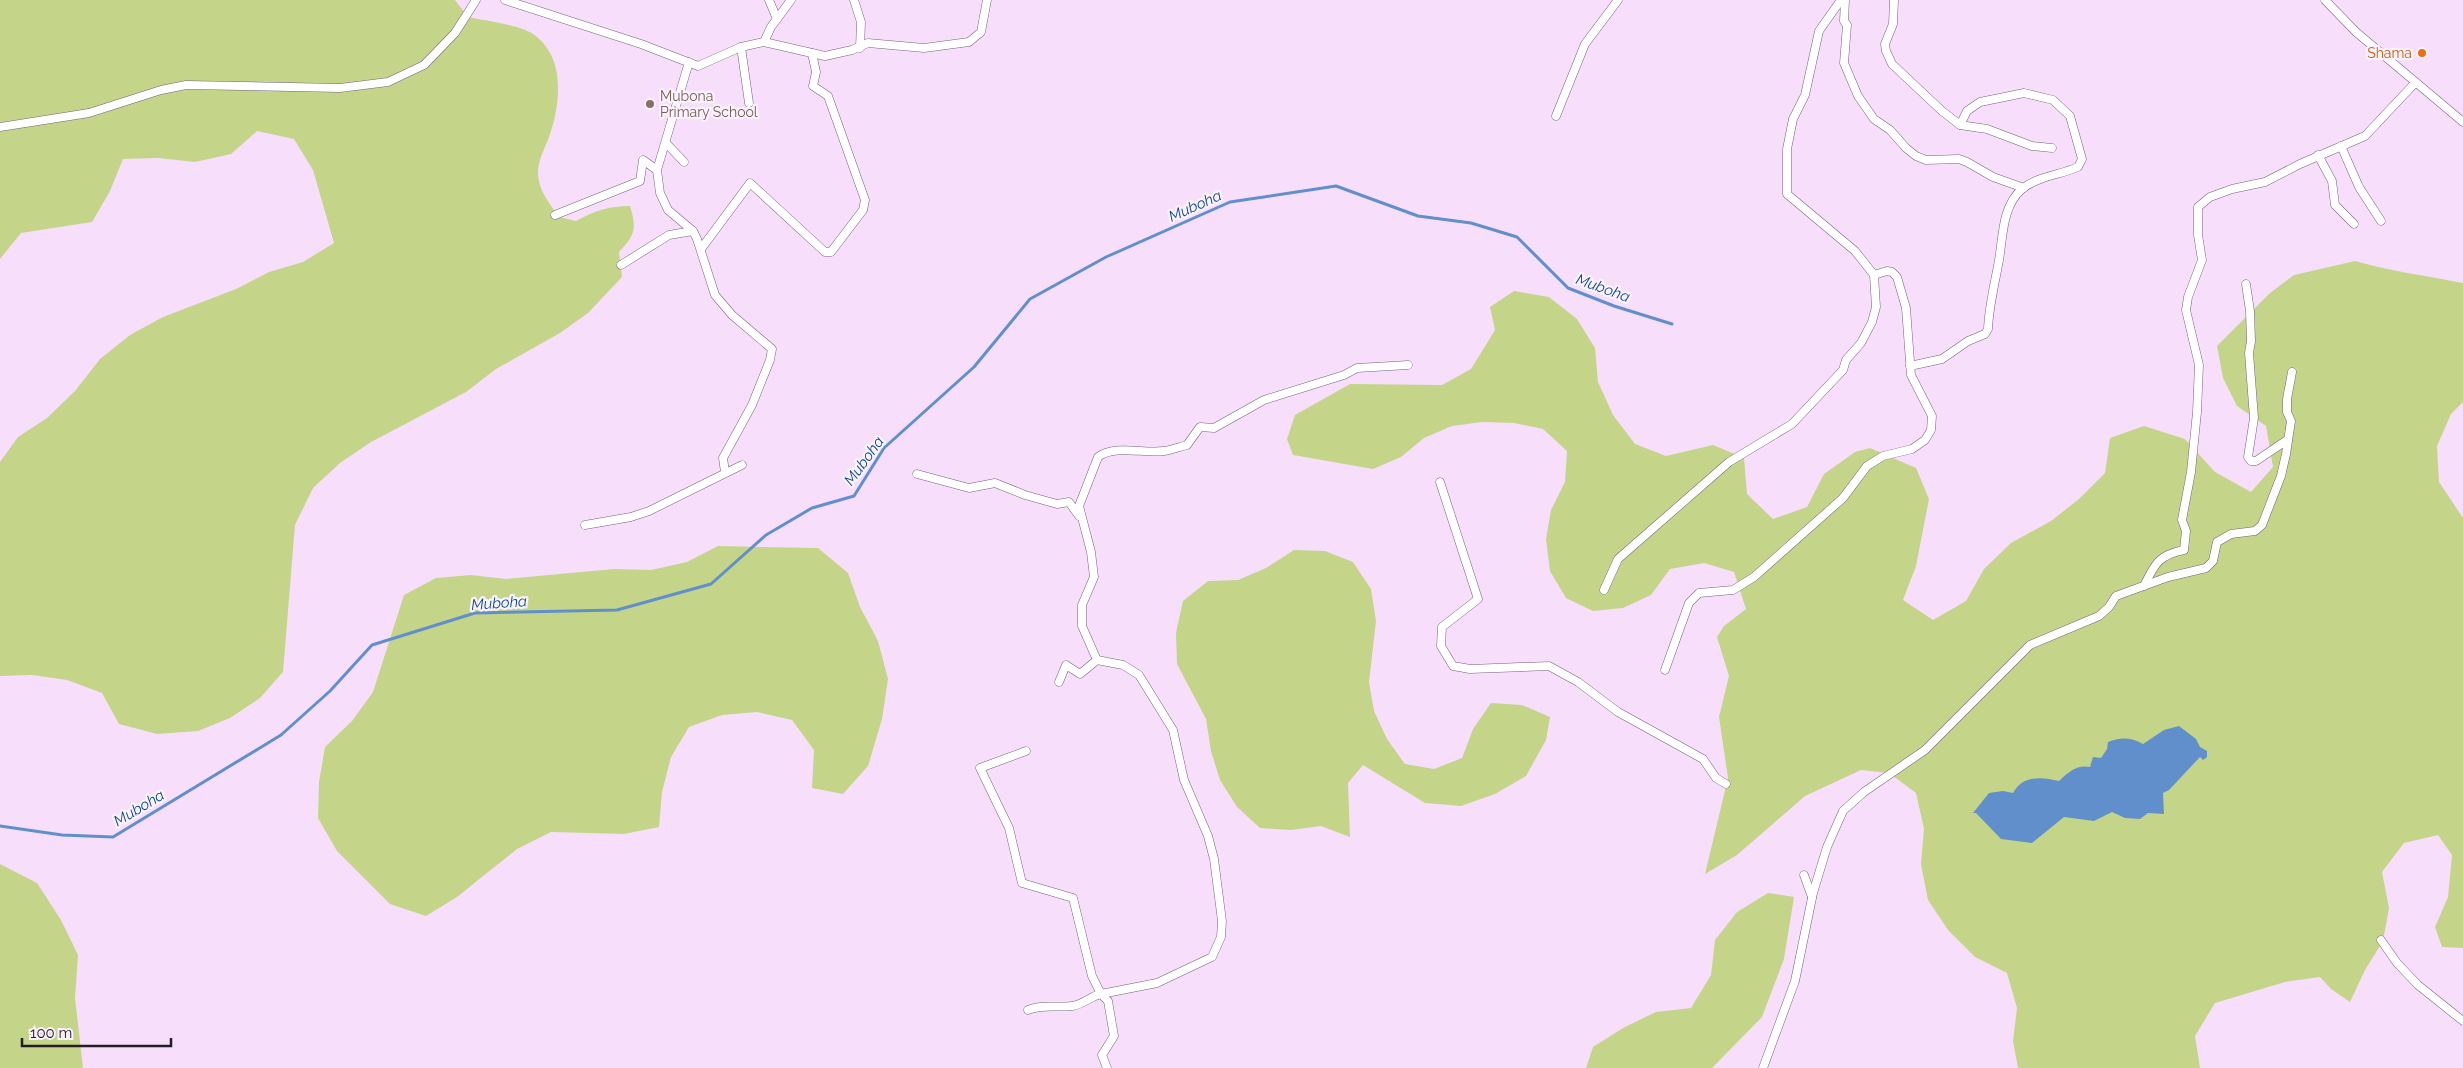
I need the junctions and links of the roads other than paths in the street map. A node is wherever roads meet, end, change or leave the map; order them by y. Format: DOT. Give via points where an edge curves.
graph roads {
  1 [pos="476,0"];
  2 [pos="505,0"];
  3 [pos="769,0"];
  4 [pos="791,0"];
  5 [pos="854,0"];
  6 [pos="987,0"];
  7 [pos="1618,0"];
  8 [pos="1843,0"];
  9 [pos="1894,0"];
  10 [pos="2325,0"];
  11 [pos="777,19"];
  12 [pos="764,42"];
  13 [pos="741,47"];
  14 [pos="860,48"];
  15 [pos="812,54"];
  16 [pos="689,62"];
  17 [pos="2416,83"];
  18 [pos="748,103"];
  19 [pos="1556,116"];
  20 [pos="2463,122"];
  21 [pos="1960,124"];
  22 [pos="0,127"];
  23 [pos="666,143"];
  24 [pos="2342,146"];
  25 [pos="2052,148"];
  26 [pos="2318,155"];
  27 [pos="684,162"];
  28 [pos="657,170"];
  29 [pos="2024,188"];
  30 [pos="555,215"];
  31 [pos="2381,221"];
  32 [pos="2354,224"];
  33 [pos="693,231"];
  34 [pos="701,249"];
  35 [pos="621,265"];
  36 [pos="1874,275"];
  37 [pos="2246,284"];
  38 [pos="1408,365"];
  39 [pos="1910,366"];
  40 [pos="2292,372"];
  41 [pos="2287,440"];
  42 [pos="742,465"];
  43 [pos="725,472"];
  44 [pos="917,474"];
  45 [pos="1440,482"];
  46 [pos="1085,524"];
  47 [pos="585,525"];
  48 [pos="2144,586"];
  49 [pos="1604,590"];
  50 [pos="1097,660"];
  51 [pos="1665,670"];
  52 [pos="1059,682"];
  53 [pos="1026,751"];
  54 [pos="1726,784"];
  55 [pos="1804,876"];
  56 [pos="1812,897"];
  57 [pos="2381,940"];
  58 [pos="1101,994"];
  59 [pos="1028,1010"];
  60 [pos="2463,1021"];
  61 [pos="1107,1068"];
  62 [pos="1764,1068"];
  1 -- 22 [label="street" via="455,33 424,65 388,82 340,88 186,84 89,113"];
  2 -- 16 [label="street"];
  3 -- 11 [label="street"];
  4 -- 11 [label="street"];
  5 -- 14 [label="street" via="861,22"];
  6 -- 14 [label="street" via="981,32 969,42 924,48 868,43"];
  7 -- 19 [label="street" via="1585,44"];
  8 -- 29 [label="street" via="1847,26 1844,63 1858,96 1874,119 1916,156 1926,160 1959,159 1993,177"];
  8 -- 36 [label="street" via="1819,30 1805,95 1793,119 1787,149 1787,194 1855,251"];
  9 -- 21 [label="street" via="1893,24 1885,44 1889,58 1942,111"];
  10 -- 17 [label="street" via="2356,32"];
  11 -- 12 [label="street"];
  12 -- 13 [label="street"];
  12 -- 15 [label="street"];
  13 -- 16 [label="street" via="703,64"];
  13 -- 18 [label="street"];
  14 -- 15 [label="street" via="829,56"];
  15 -- 34 [label="street" via="816,72 813,86 828,96 865,200 863,210 831,252 825,252 750,183"];
  16 -- 23 [label="street"];
  17 -- 20 [label="street"];
  17 -- 24 [label="street" via="2365,136"];
  21 -- 25 [label="street" via="1987,129 2032,146"];
  21 -- 29 [label="street" via="1974,104 2005,95 2024,93 2053,100 2060,105 2070,116 2082,159 2078,167"];
  23 -- 27 [label="street"];
  23 -- 28 [label="street"];
  24 -- 26 [label="street"];
  24 -- 31 [label="street" via="2359,187"];
  26 -- 32 [label="street" via="2332,181 2335,205"];
  26 -- 48 [label="street" via="2265,182 2210,197 2198,207 2202,260 2186,310 2198,365 2194,446 2182,520 2187,542 2184,550 2158,560"];
  28 -- 30 [label="street" via="643,160 640,181"];
  28 -- 33 [label="street" via="660,193 668,210"];
  29 -- 39 [label="street" via="2015,196 2007,216 1985,334 1942,359"];
  33 -- 34 [label="street"];
  33 -- 35 [label="street" via="669,235"];
  34 -- 43 [label="street" via="715,295 732,315 772,349 752,405 723,458"];
  36 -- 39 [label="street" via="1887,271 1897,277 1906,308"];
  36 -- 49 [label="street" via="1876,307 1872,322 1861,343 1846,360 1843,370 1792,424 1730,462 1618,559"];
  37 -- 41 [label="street" via="2254,418 2248,458 2256,461"];
  38 -- 46 [label="street" via="1356,368 1344,375 1264,400 1214,428 1200,427 1187,445 1162,452 1103,453 1098,457 1079,506"];
  39 -- 51 [label="street" via="1914,383 1932,416 1931,430 1925,440 1912,448 1883,456 1867,466 1844,498 1754,577 1733,590 1699,593 1689,603"];
  40 -- 41 [label="street" via="2287,399 2291,421"];
  41 -- 48 [label="street" via="2281,476 2262,525 2255,531 2231,534 2217,542 2213,561 2206,568"];
  42 -- 43 [label="street"];
  43 -- 47 [label="street" via="649,511"];
  44 -- 46 [label="street" via="969,488 995,483 1057,504 1069,502"];
  45 -- 54 [label="street" via="1478,599 1442,627 1440,646 1453,666 1470,669 1549,666 1578,682 1618,712 1703,759 1716,778"];
  46 -- 50 [label="street" via="1094,577 1082,606 1082,626"];
  48 -- 56 [label="street" via="2116,596 2098,616 2030,645 1925,750 1850,805 1827,847"];
  50 -- 52 [label="street" via="1080,674 1066,664"];
  50 -- 58 [label="street" via="1123,665 1139,675 1173,730 1184,780 1208,836 1222,921 1221,937 1212,957 1157,983"];
  53 -- 58 [label="street" via="980,768 1009,828 1022,883 1073,898 1092,976"];
  55 -- 56 [label="street"];
  56 -- 62 [label="street" via="1795,981"];
  57 -- 60 [label="street" via="2397,963 2418,984"];
  58 -- 59 [label="street" via="1074,1006 1039,1006"];
  58 -- 61 [label="street" via="1108,1001 1114,1036 1102,1055"];
}
